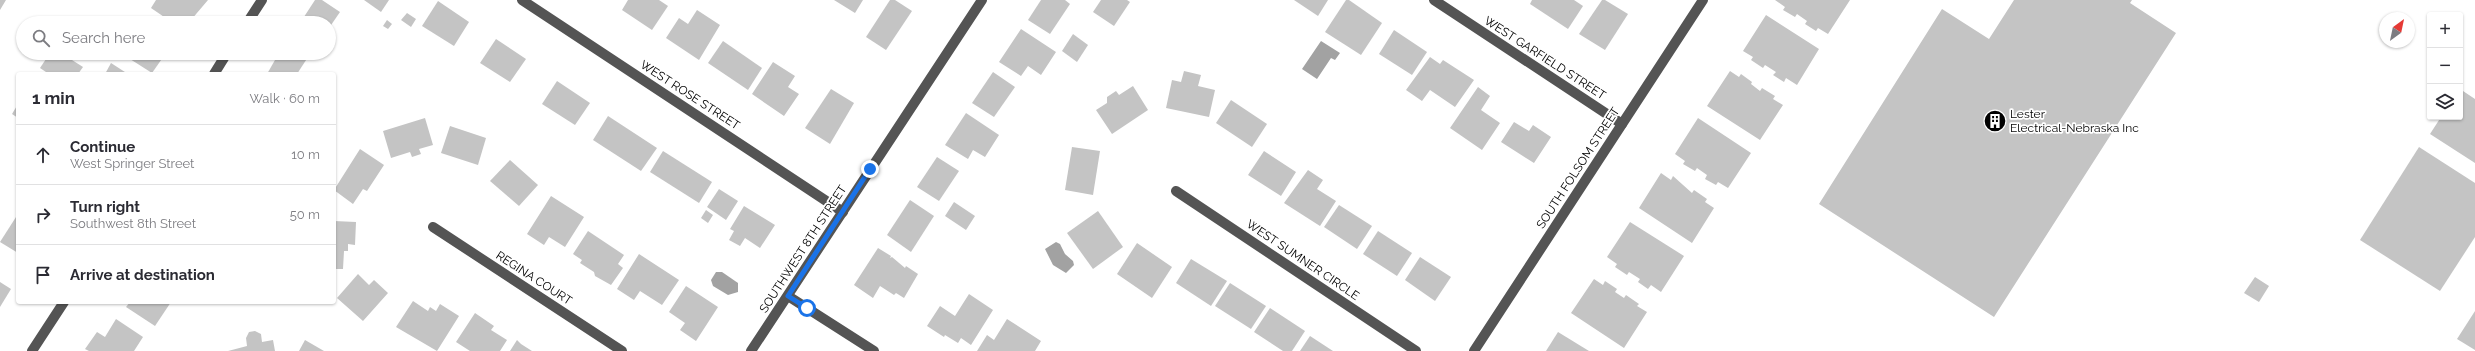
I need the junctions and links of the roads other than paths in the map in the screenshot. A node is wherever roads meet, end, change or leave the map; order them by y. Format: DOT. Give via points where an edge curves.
graph roads {
  1 [pos="262,0"];
  2 [pos="522,0"];
  3 [pos="1434,0"];
  4 [pos="1703,0"];
  5 [pos="980,1"];
  6 [pos="252,16"];
  7 [pos="223,60"];
  8 [pos="215,72"];
  9 [pos="1622,124"];
  10 [pos="1176,191"];
  11 [pos="843,212"];
  12 [pos="433,227"];
  13 [pos="788,296"];
  14 [pos="63,304"];
  15 [pos="32,351"];
  16 [pos="622,351"];
  17 [pos="751,351"];
  18 [pos="874,351"];
  19 [pos="1416,351"];
  20 [pos="1474,351"];
  1 -- 6 [label="street"];
  2 -- 11 [label="street, WEST ROSE STREET"];
  3 -- 9 [label="street, WEST GARFIELD STREET"];
  4 -- 9 [label="street, SOUTH FOLSOM STREET"];
  5 -- 11 [label="street, SOUTHWEST 8TH STREET"];
  7 -- 8 [label="street"];
  9 -- 20 [label="street, SOUTH FOLSOM STREET"];
  10 -- 19 [label="street, WEST SUMNER CIRCLE"];
  11 -- 13 [label="street, SOUTHWEST 8TH STREET"];
  12 -- 16 [label="street, REGINA COURT"];
  13 -- 17 [label="street, SOUTHWEST 8TH STREET"];
  13 -- 18 [label="street"];
  14 -- 15 [label="street"];
}
